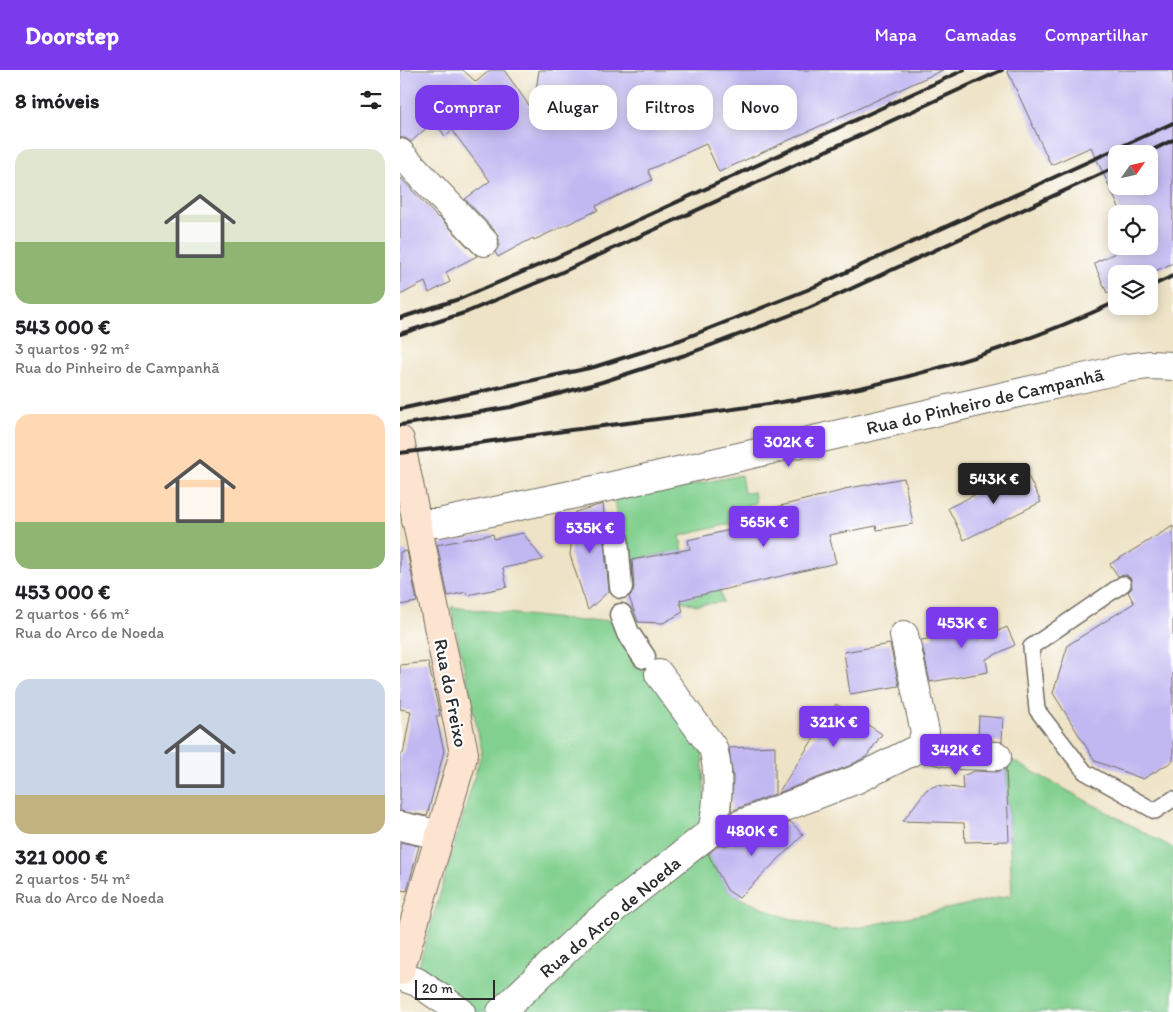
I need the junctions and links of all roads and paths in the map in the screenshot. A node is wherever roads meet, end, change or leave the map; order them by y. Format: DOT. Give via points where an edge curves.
graph roads {
  1 [pos="400,153"];
  2 [pos="484,242"];
  3 [pos="1173,366"];
  4 [pos="400,440"];
  5 [pos="404,486"];
  6 [pos="416,520"];
  7 [pos="617,540"];
  8 [pos="1123,584"];
  9 [pos="621,587"];
  10 [pos="620,615"];
  11 [pos="904,635"];
  12 [pos="652,666"];
  13 [pos="921,747"];
  14 [pos="997,756"];
  15 [pos="1173,798"];
  16 [pos="400,826"];
  17 [pos="712,831"];
  18 [pos="440,835"];
  19 [pos="400,971"];
  20 [pos="400,976"];
  21 [pos="461,1012"];
  22 [pos="501,1012"];
  1 -- 2 [label="street"];
  3 -- 6 [label="street, Rua do Pinheiro de Campanhã" via="1128,368 610,495 439,523"];
  4 -- 5 [label="main road, Rua do Freixo"];
  5 -- 6 [label="main road, Rua do Freixo"];
  6 -- 18 [label="main road, Rua do Freixo" via="464,753"];
  7 -- 9 [label="street"];
  8 -- 15 [label="lane" via="1031,647 1037,710 1085,772 1155,811"];
  10 -- 12 [label="street" via="628,633"];
  11 -- 13 [label="street" via="925,732"];
  12 -- 17 [label="street" via="716,756 717,809"];
  13 -- 14 [label="street" via="960,755"];
  13 -- 17 [label="street, Rua do Arco de Noeda" via="855,780 728,828"];
  16 -- 18 [label="street"];
  17 -- 22 [label="street, Rua do Arco de Noeda" via="588,930"];
  18 -- 19 [label="main road, Rua do Freixo"];
  20 -- 21 [label="street" via="417,982"];
}
